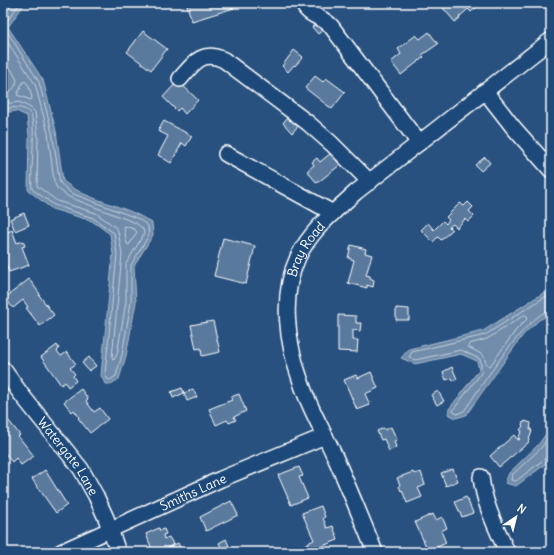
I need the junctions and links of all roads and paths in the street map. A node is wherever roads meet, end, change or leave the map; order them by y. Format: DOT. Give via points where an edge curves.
graph roads {
  1 [pos="303,3"];
  2 [pos="551,40"];
  3 [pos="180,79"];
  4 [pos="485,91"];
  5 [pos="419,142"];
  6 [pos="226,154"];
  7 [pos="551,170"];
  8 [pos="370,182"];
  9 [pos="333,213"];
  10 [pos="3,369"];
  11 [pos="325,436"];
  12 [pos="481,477"];
  13 [pos="110,530"];
  14 [pos="61,552"];
  15 [pos="118,552"];
  16 [pos="375,552"];
  17 [pos="507,552"];
  1 -- 5 [label="street" via="306,10 332,26"];
  2 -- 4 [label="street, Bray Road"];
  3 -- 8 [label="street" via="196,60 202,57 218,57 224,60 308,123"];
  4 -- 5 [label="street, Bray Road"];
  4 -- 7 [label="street"];
  5 -- 8 [label="street, Bray Road"];
  6 -- 9 [label="street"];
  8 -- 9 [label="street, Bray Road"];
  9 -- 11 [label="street, Bray Road" via="306,242 298,258 288,289 287,306 292,351 300,382"];
  10 -- 13 [label="street, Watergate Lane" via="81,469"];
  11 -- 13 [label="street, Smiths Lane" via="221,479"];
  11 -- 16 [label="street, Bray Road"];
  12 -- 17 [label="street" via="482,492"];
  13 -- 14 [label="street, Smiths Lane"];
  13 -- 15 [label="street, Watergate Lane"];
}
